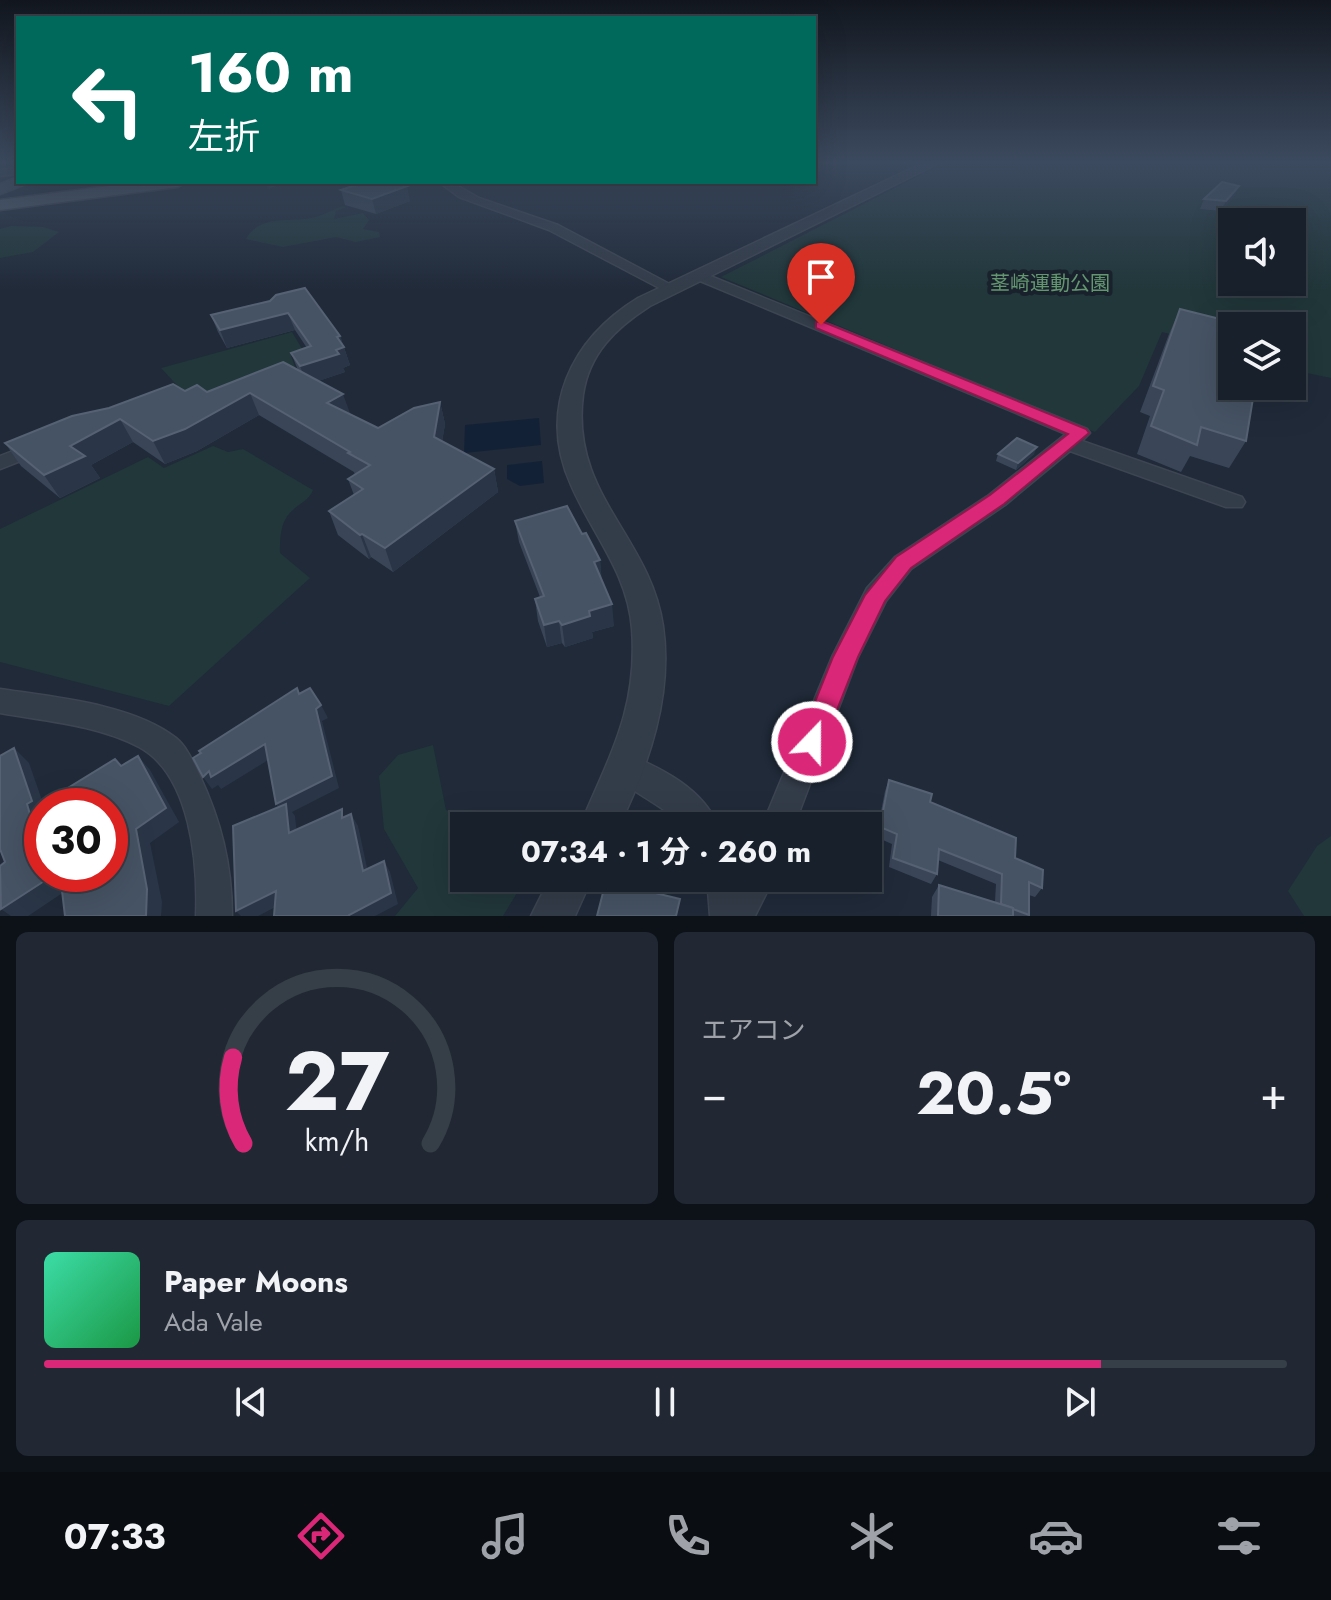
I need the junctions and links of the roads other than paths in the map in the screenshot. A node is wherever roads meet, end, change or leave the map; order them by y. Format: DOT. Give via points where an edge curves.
graph roads {
  1 [pos="492,205"];
  2 [pos="845,205"];
  3 [pos="698,275"];
  4 [pos="670,288"];
  5 [pos="57,439"];
  6 [pos="1070,444"];
  7 [pos="0,463"];
  8 [pos="1234,502"];
  9 [pos="0,701"];
  10 [pos="627,769"];
  11 [pos="606,812"];
  12 [pos="693,812"];
  13 [pos="784,812"];
  14 [pos="565,892"];
  15 [pos="725,892"];
  16 [pos="749,892"];
  17 [pos="214,916"];
  18 [pos="552,916"];
  19 [pos="728,916"];
  20 [pos="736,916"];
  1 -- 4 [label="street" via="588,244"];
  2 -- 3 [label="street"];
  3 -- 4 [label="street"];
  3 -- 6 [label="street" via="1074,428 1080,433"];
  4 -- 10 [label="street" via="623,314 591,344 574,379 569,432 576,467 636,582 647,630 642,718"];
  5 -- 7 [label="street"];
  6 -- 8 [label="street"];
  6 -- 13 [label="street" via="903,563 876,595 845,657"];
  9 -- 17 [label="street" via="123,727 165,748 205,820"];
  10 -- 11 [label="street"];
  10 -- 12 [label="street" via="673,794"];
  14 -- 18 [label="street"];
  15 -- 19 [label="street"];
  16 -- 20 [label="street"];
}
